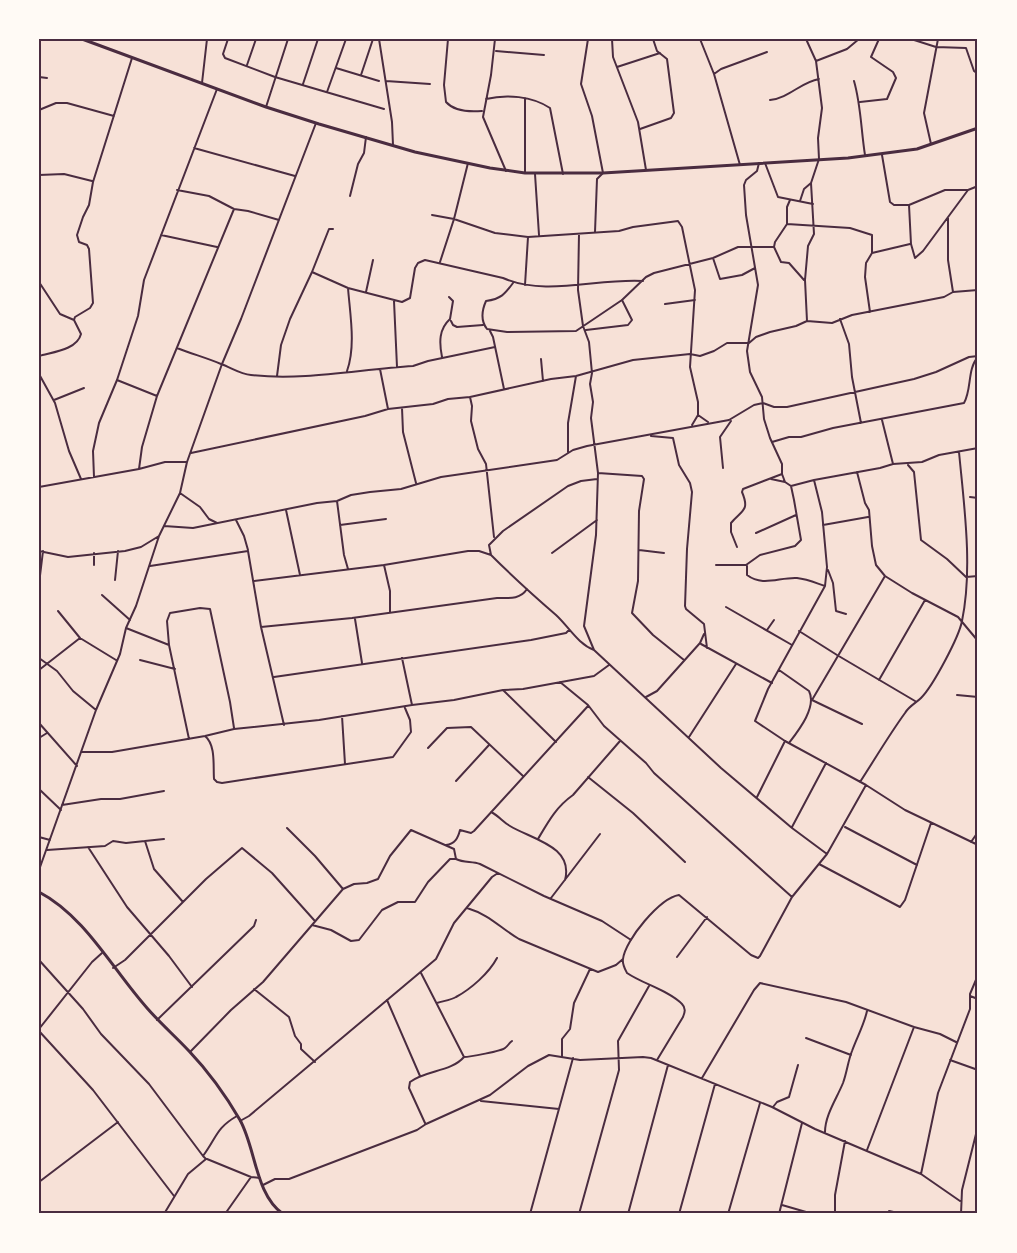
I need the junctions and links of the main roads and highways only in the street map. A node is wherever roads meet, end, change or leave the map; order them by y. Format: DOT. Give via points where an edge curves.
graph roads {
  1 [pos="82,39"];
  2 [pos="978,128"];
  3 [pos="39,892"];
  4 [pos="283,1214"];
  1 -- 2 [label="main road" via="266,107 393,146 535,174 882,155"];
  3 -- 4 [label="main road" via="71,915 157,1020 190,1052 240,1121 263,1185 272,1204"];
}
